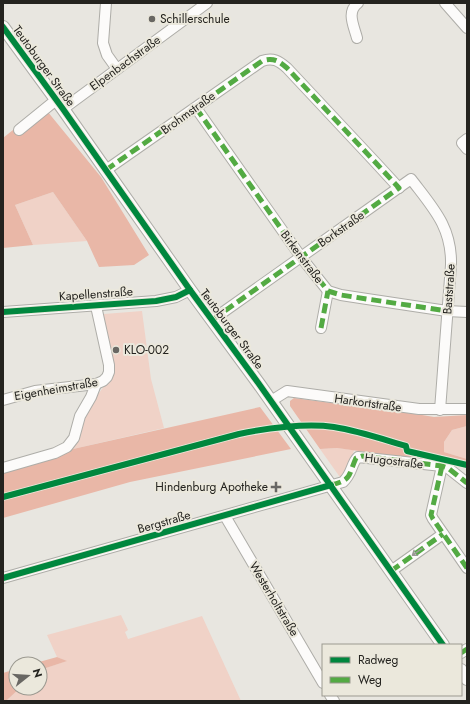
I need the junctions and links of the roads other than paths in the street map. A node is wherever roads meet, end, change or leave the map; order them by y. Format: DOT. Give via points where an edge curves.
graph roads {
  1 [pos="106,3"];
  2 [pos="207,3"];
  3 [pos="444,3"];
  4 [pos="354,4"];
  5 [pos="3,27"];
  6 [pos="467,28"];
  7 [pos="358,38"];
  8 [pos="117,69"];
  9 [pos="59,104"];
  10 [pos="196,108"];
  11 [pos="19,130"];
  12 [pos="467,139"];
  13 [pos="467,149"];
  14 [pos="106,170"];
  15 [pos="411,179"];
  16 [pos="399,188"];
  17 [pos="301,257"];
  18 [pos="190,290"];
  19 [pos="328,291"];
  20 [pos="96,306"];
  21 [pos="448,311"];
  22 [pos="3,312"];
  23 [pos="467,312"];
  24 [pos="212,320"];
  25 [pos="321,328"];
  26 [pos="96,384"];
  27 [pos="3,400"];
  28 [pos="275,406"];
  29 [pos="467,409"];
  30 [pos="440,410"];
  31 [pos="442,466"];
  32 [pos="3,468"];
  33 [pos="467,483"];
  34 [pos="331,485"];
  35 [pos="225,516"];
  36 [pos="444,534"];
  37 [pos="467,568"];
  38 [pos="391,571"];
  39 [pos="3,578"];
  40 [pos="442,644"];
  41 [pos="322,681"];
  1 -- 8 [label="street" via="103,43 107,55"];
  2 -- 8 [label="street, Elpenbachstraße"];
  3 -- 6 [label="street"];
  4 -- 7 [label="street" via="352,21"];
  5 -- 9 [label="main road, Teutoburger Straße"];
  8 -- 9 [label="street, Elpenbachstraße"];
  9 -- 11 [label="street, Elpenbachstraße"];
  9 -- 14 [label="main road, Teutoburger Straße"];
  10 -- 14 [label="street, Brohmstraße"];
  10 -- 16 [label="street, Brohmstraße" via="262,60 272,58 287,68"];
  10 -- 17 [label="street, Birkenstraße"];
  12 -- 13 [label="street" via="462,143"];
  14 -- 18 [label="main road, Teutoburger Straße"];
  15 -- 16 [label="street, Borkstraße"];
  15 -- 21 [label="street, Baststraße" via="432,207 447,234 451,256"];
  16 -- 17 [label="street, Borkstraße"];
  17 -- 19 [label="street, Birkenstraße"];
  17 -- 24 [label="street, Borkstraße"];
  18 -- 20 [label="street, Kapellenstraße" via="167,300"];
  18 -- 24 [label="main road, Teutoburger Straße"];
  19 -- 21 [label="street, Birkenstraße"];
  19 -- 25 [label="street"];
  20 -- 22 [label="street, Kapellenstraße"];
  20 -- 26 [label="street, Eigenheimstraße" via="110,369 105,379"];
  21 -- 23 [label="street, Birkenstraße"];
  21 -- 30 [label="street, Baststraße"];
  24 -- 28 [label="main road, Teutoburger Straße"];
  26 -- 27 [label="street, Eigenheimstraße" via="35,391"];
  26 -- 32 [label="street" via="80,416 74,438 67,447 56,453"];
  28 -- 30 [label="street, Harkortstraße" via="287,391"];
  28 -- 34 [label="main road, Teutoburger Straße"];
  29 -- 30 [label="street, Harkortstraße"];
  31 -- 33 [label="street, Hugostraße"];
  31 -- 34 [label="street, Hugostraße" via="358,457 348,478"];
  31 -- 36 [label="street" via="431,515"];
  34 -- 35 [label="street, Bergstraße"];
  34 -- 38 [label="main road, Teutoburger Straße"];
  35 -- 39 [label="street, Bergstraße"];
  35 -- 41 [label="street, Westerholtstraße"];
  36 -- 37 [label="street"];
  36 -- 38 [label="street, one-way"];
  38 -- 40 [label="main road, Teutoburger Straße"];
}
